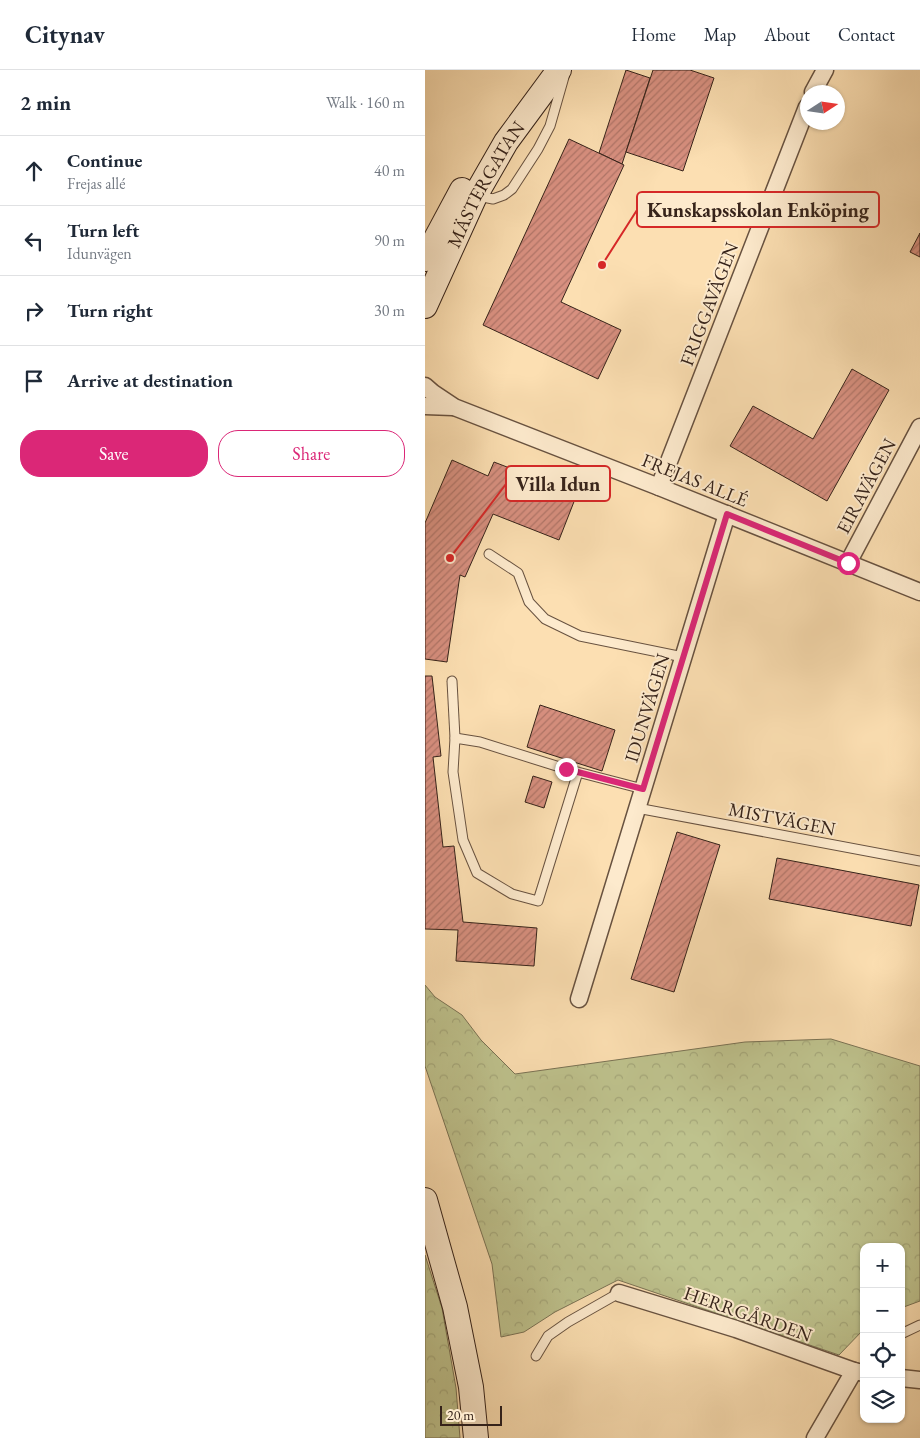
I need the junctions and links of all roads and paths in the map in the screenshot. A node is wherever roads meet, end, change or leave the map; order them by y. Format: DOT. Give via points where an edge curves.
graph roads {
  1 [pos="546,70"];
  2 [pos="559,70"];
  3 [pos="567,70"];
  4 [pos="825,70"];
  5 [pos="817,85"];
  6 [pos="800,126"];
  7 [pos="475,196"];
  8 [pos="425,259"];
  9 [pos="425,306"];
  10 [pos="425,386"];
  11 [pos="425,406"];
  12 [pos="454,408"];
  13 [pos="920,427"];
  14 [pos="659,487"];
  15 [pos="727,514"];
  16 [pos="489,554"];
  17 [pos="848,563"];
  18 [pos="920,592"];
  19 [pos="683,657"];
  20 [pos="452,681"];
  21 [pos="455,738"];
  22 [pos="578,772"];
  23 [pos="643,789"];
  24 [pos="637,808"];
  25 [pos="920,861"];
  26 [pos="579,999"];
  27 [pos="425,1200"];
  28 [pos="619,1293"];
  29 [pos="920,1325"];
  30 [pos="903,1333"];
  31 [pos="537,1356"];
  32 [pos="860,1368"];
  33 [pos="905,1378"];
  34 [pos="920,1380"];
  35 [pos="476,1438"];
  36 [pos="815,1438"];
  1 -- 8 [label="main road, MÄSTERGATAN" via="497,133"];
  2 -- 7 [label="main road, MÄSTERGATAN" via="506,142"];
  3 -- 7 [label="lane" via="539,149 513,189 493,199"];
  4 -- 5 [label="street"];
  6 -- 14 [label="street, FRIGGAVÄGEN"];
  7 -- 9 [label="main road, MÄSTERGATAN"];
  10 -- 12 [label="street, FREJAS ALLÉ"];
  11 -- 12 [label="street, FREJAS ALLÉ"];
  12 -- 14 [label="street, FREJAS ALLÉ"];
  13 -- 17 [label="street, EIRAVÄGEN"];
  14 -- 15 [label="street, FREJAS ALLÉ"];
  15 -- 17 [label="street, FREJAS ALLÉ"];
  15 -- 19 [label="street, IDUNVÄGEN"];
  16 -- 19 [label="lane" via="518,573 529,602 545,619 581,636"];
  17 -- 18 [label="street, FREJAS ALLÉ"];
  19 -- 23 [label="street, IDUNVÄGEN"];
  20 -- 21 [label="lane"];
  21 -- 22 [label="lane" via="480,742"];
  21 -- 22 [label="lane" via="453,772 463,840 477,873 512,894 538,902"];
  22 -- 23 [label="lane"];
  23 -- 24 [label="street, IDUNVÄGEN"];
  24 -- 25 [label="lane, MISTVÄGEN"];
  24 -- 26 [label="street, IDUNVÄGEN"];
  27 -- 35 [label="main road" via="455,1307 471,1387"];
  28 -- 31 [label="lane" via="548,1336"];
  28 -- 32 [label="street, HERRGÅRDEN"];
  29 -- 30 [label="lane"];
  32 -- 36 [label="street"];
  33 -- 34 [label="street"];
}
